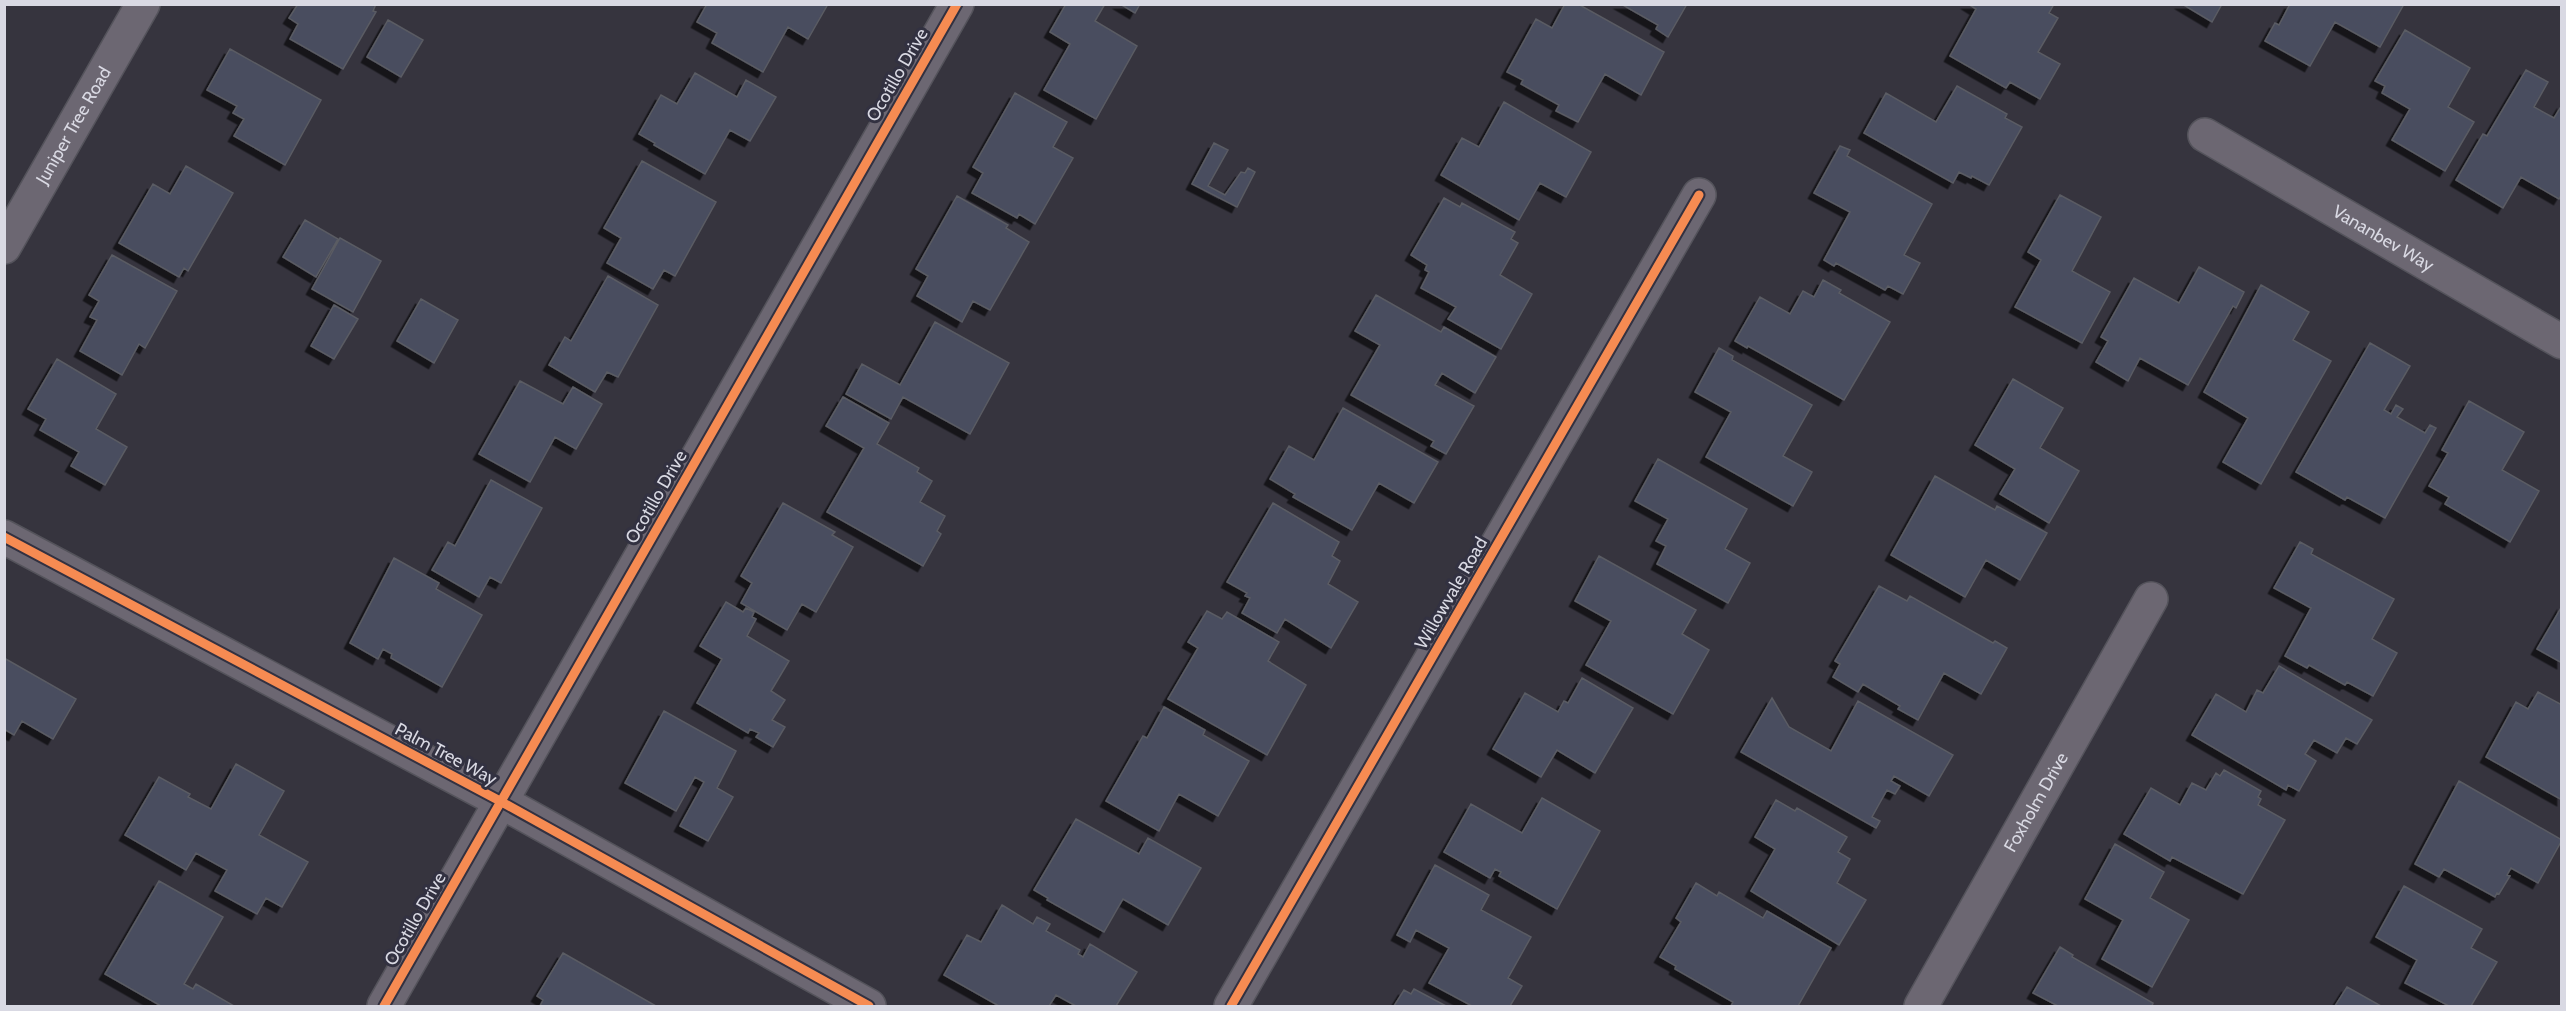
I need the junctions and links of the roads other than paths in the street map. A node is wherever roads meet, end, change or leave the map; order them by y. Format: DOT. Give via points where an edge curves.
graph roads {
  1 [pos="143,4"];
  2 [pos="957,4"];
  3 [pos="2205,135"];
  4 [pos="1699,195"];
  5 [pos="4,247"];
  6 [pos="2562,342"];
  7 [pos="4,537"];
  8 [pos="2151,599"];
  9 [pos="500,801"];
  10 [pos="384,1006"];
  11 [pos="869,1006"];
  12 [pos="1231,1006"];
  13 [pos="1921,1006"];
  1 -- 5 [label="street, Juniper Tree Road"];
  2 -- 9 [label="street, Ocotillo Drive"];
  3 -- 6 [label="street, Vananbev Way"];
  4 -- 12 [label="street, Willowvale Road"];
  7 -- 9 [label="street, Palm Tree Way"];
  8 -- 13 [label="street, Foxholm Drive"];
  9 -- 10 [label="street, Ocotillo Drive"];
  9 -- 11 [label="street, Palm Tree Way"];
}
